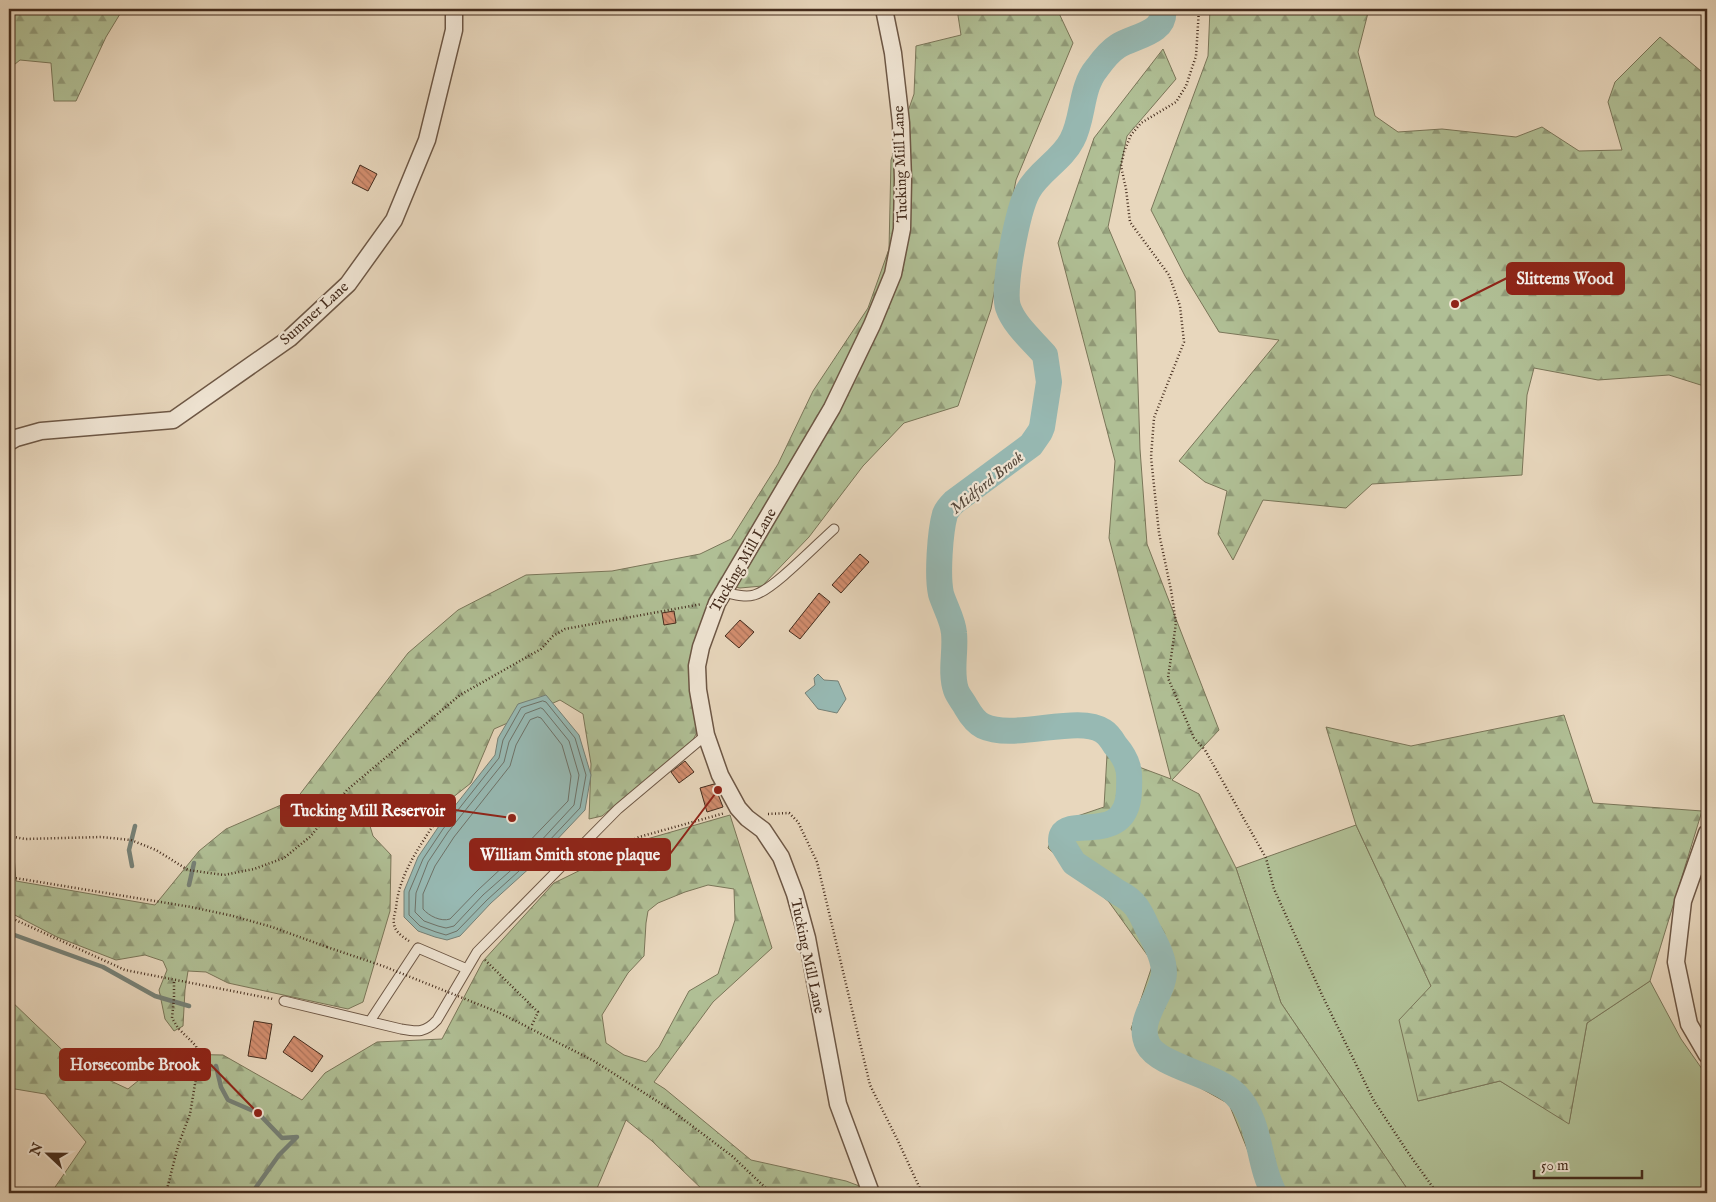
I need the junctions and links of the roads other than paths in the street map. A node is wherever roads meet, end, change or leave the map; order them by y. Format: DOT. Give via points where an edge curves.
graph roads {
  1 [pos="454,9"];
  2 [pos="884,9"];
  3 [pos="9,442"];
  4 [pos="834,529"];
  5 [pos="720,598"];
  6 [pos="706,735"];
  7 [pos="1707,833"];
  8 [pos="467,968"];
  9 [pos="284,1001"];
  10 [pos="370,1021"];
  11 [pos="1705,1046"];
  12 [pos="872,1193"];
  1 -- 3 [label="street, Summer Lane" via="454,30 427,140 394,220 348,284 290,338 173,420 41,431"];
  2 -- 5 [label="street, Tucking Mill Lane" via="901,123 903,179 902,229 893,274 832,408"];
  4 -- 5 [label="lane" via="772,586 754,596"];
  5 -- 6 [label="street, Tucking Mill Lane" via="700,647 697,666"];
  6 -- 8 [label="lane" via="618,809 477,952"];
  6 -- 12 [label="street, Tucking Mill Lane" via="720,775 738,808 763,830 781,857 795,894 807,938 838,1104"];
  7 -- 11 [label="street" via="1684,901 1676,962 1689,1024"];
  8 -- 10 [label="lane" via="437,1020 428,1029 412,1031"];
  8 -- 10 [label="lane" via="418,948"];
  9 -- 10 [label="lane"];
}
